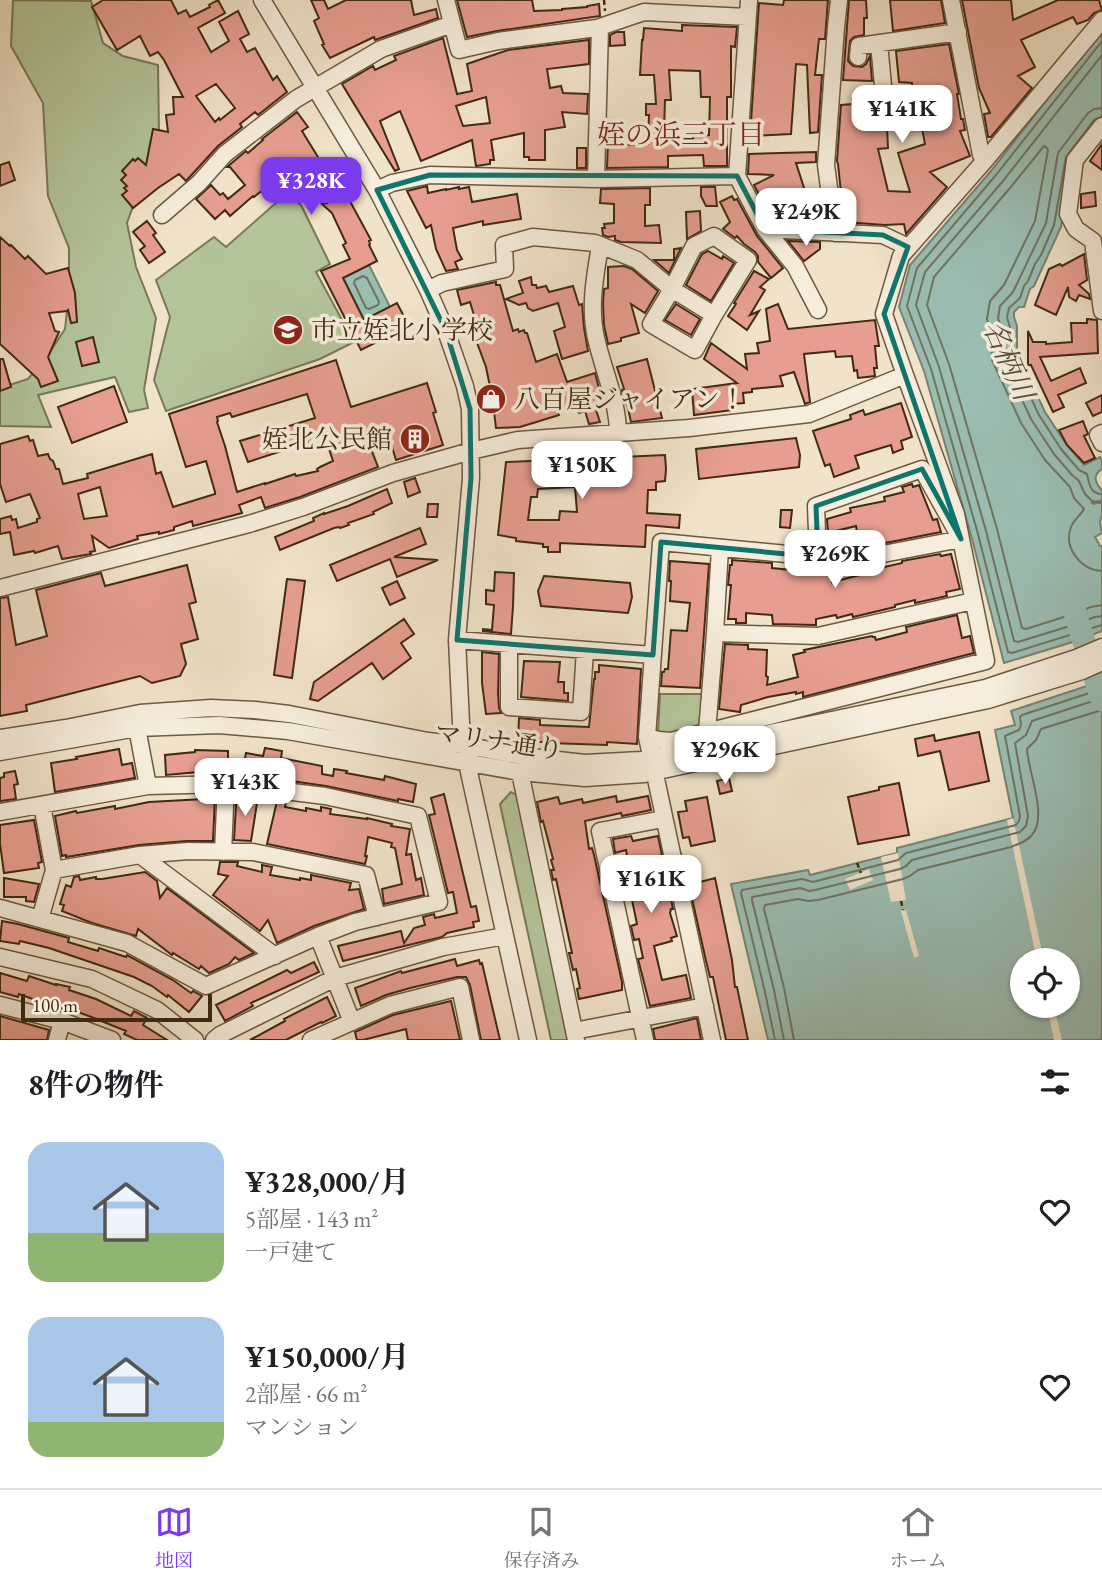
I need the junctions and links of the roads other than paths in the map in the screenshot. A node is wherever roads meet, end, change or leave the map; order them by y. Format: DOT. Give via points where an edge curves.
graph roads {
  1 [pos="262,0"];
  2 [pos="446,0"];
  3 [pos="839,0"];
  4 [pos="951,0"];
  5 [pos="748,8"];
  6 [pos="1102,20"];
  7 [pos="452,24"];
  8 [pos="600,27"];
  9 [pos="958,32"];
  10 [pos="879,43"];
  11 [pos="858,57"];
  12 [pos="315,88"];
  13 [pos="886,118"];
  14 [pos="1102,126"];
  15 [pos="986,158"];
  16 [pos="737,176"];
  17 [pos="596,179"];
  18 [pos="377,191"];
  19 [pos="162,215"];
  20 [pos="765,229"];
  21 [pos="835,233"];
  22 [pos="600,246"];
  23 [pos="908,247"];
  24 [pos="672,289"];
  25 [pos="428,290"];
  26 [pos="818,310"];
  27 [pos="1102,311"];
  28 [pos="714,315"];
  29 [pos="905,375"];
  30 [pos="1102,433"];
  31 [pos="618,434"];
  32 [pos="1102,443"];
  33 [pos="471,451"];
  34 [pos="961,539"];
  35 [pos="720,548"];
  36 [pos="818,557"];
  37 [pos="0,589"];
  38 [pos="973,601"];
  39 [pos="715,633"];
  40 [pos="457,640"];
  41 [pos="509,645"];
  42 [pos="1102,647"];
  43 [pos="584,650"];
  44 [pos="653,655"];
  45 [pos="1102,662"];
  46 [pos="986,694"];
  47 [pos="139,721"];
  48 [pos="707,732"];
  49 [pos="647,737"];
  50 [pos="0,738"];
  51 [pos="463,746"];
  52 [pos="0,752"];
  53 [pos="467,763"];
  54 [pos="652,766"];
  55 [pos="520,772"];
  56 [pos="226,784"];
  57 [pos="148,786"];
  58 [pos="42,805"];
  59 [pos="0,812"];
  60 [pos="663,819"];
  61 [pos="223,852"];
  62 [pos="141,855"];
  63 [pos="54,870"];
  64 [pos="0,908"];
  65 [pos="377,917"];
  66 [pos="40,919"];
  67 [pos="318,936"];
  68 [pos="505,936"];
  69 [pos="275,956"];
  70 [pos="0,957"];
  71 [pos="335,978"];
  72 [pos="0,1005"];
  73 [pos="705,1006"];
  74 [pos="640,1018"];
  75 [pos="62,1021"];
  76 [pos="352,1021"];
  77 [pos="575,1036"];
  78 [pos="57,1040"];
  79 [pos="112,1040"];
  80 [pos="195,1040"];
  81 [pos="214,1040"];
  82 [pos="311,1040"];
  83 [pos="471,1040"];
  84 [pos="528,1040"];
  85 [pos="645,1040"];
  86 [pos="712,1040"];
  1 -- 12 [label="street"];
  2 -- 7 [label="street"];
  3 -- 21 [label="street" via="826,165"];
  4 -- 9 [label="street"];
  5 -- 8 [label="street" via="644,12"];
  5 -- 16 [label="street"];
  6 -- 15 [label="street"];
  7 -- 8 [label="street" via="460,50"];
  7 -- 12 [label="street" via="381,49"];
  8 -- 17 [label="street"];
  9 -- 10 [label="street"];
  9 -- 15 [label="street" via="981,155"];
  10 -- 11 [label="street" via="859,46"];
  10 -- 13 [label="street"];
  12 -- 18 [label="street"];
  12 -- 19 [label="street" via="225,154"];
  14 -- 27 [label="street" via="1076,160 1068,214 1076,229 1093,241"];
  15 -- 23 [label="street"];
  16 -- 17 [label="street"];
  16 -- 20 [label="street"];
  17 -- 18 [label="street" via="430,175"];
  18 -- 25 [label="street"];
  20 -- 21 [label="street"];
  20 -- 26 [label="street" via="795,265"];
  21 -- 23 [label="street" via="883,235"];
  22 -- 24 [label="street" via="637,260"];
  22 -- 25 [label="street" via="533,237 504,245 505,269"];
  22 -- 31 [label="street" via="592,293 595,335 618,416"];
  23 -- 29 [label="street" via="901,256 884,314"];
  24 -- 28 [label="street"];
  24 -- 28 [label="street" via="651,324 695,350"];
  24 -- 28 [label="street" via="694,246 714,236 748,260"];
  25 -- 33 [label="street" via="466,386"];
  29 -- 31 [label="street" via="809,414"];
  29 -- 34 [label="street"];
  30 -- 32 [label="street" via="1098,435"];
  31 -- 33 [label="street" via="518,440"];
  33 -- 37 [label="street" via="393,473 251,530"];
  33 -- 40 [label="street"];
  34 -- 36 [label="street" via="852,560"];
  34 -- 36 [label="street" via="922,469 816,506"];
  34 -- 38 [label="street"];
  35 -- 36 [label="street"];
  35 -- 39 [label="street"];
  35 -- 44 [label="street" via="661,542"];
  38 -- 39 [label="street" via="818,636"];
  38 -- 48 [label="street" via="986,661"];
  39 -- 48 [label="street"];
  40 -- 41 [label="street"];
  40 -- 51 [label="street"];
  41 -- 43 [label="street"];
  41 -- 43 [label="street" via="509,707 581,712"];
  42 -- 46 [label="street"];
  43 -- 44 [label="street"];
  44 -- 49 [label="street"];
  45 -- 46 [label="street"];
  46 -- 54 [label="street, マリナ通り"];
  47 -- 50 [label="street, マリナ通り"];
  47 -- 51 [label="street, マリナ通り" via="211,708 255,710"];
  47 -- 52 [label="street, マリナ通り"];
  47 -- 53 [label="street, マリナ通り" via="288,731"];
  47 -- 57 [label="street"];
  48 -- 49 [label="street" via="671,741"];
  49 -- 54 [label="street"];
  51 -- 53 [label="street"];
  51 -- 54 [label="street, マリナ通り" via="585,764"];
  53 -- 55 [label="street, マリナ通り"];
  53 -- 68 [label="street"];
  54 -- 55 [label="street, マリナ通り" via="585,778"];
  54 -- 60 [label="street"];
  55 -- 77 [label="street"];
  56 -- 57 [label="street"];
  56 -- 61 [label="street"];
  56 -- 65 [label="street" via="325,796 418,816 439,902"];
  57 -- 58 [label="street"];
  58 -- 59 [label="street"];
  58 -- 63 [label="street"];
  60 -- 73 [label="street"];
  60 -- 74 [label="street" via="600,831"];
  61 -- 62 [label="street"];
  61 -- 65 [label="street" via="253,852 366,875"];
  62 -- 63 [label="street"];
  62 -- 69 [label="street"];
  63 -- 66 [label="street"];
  64 -- 66 [label="street"];
  65 -- 67 [label="street"];
  66 -- 69 [label="street" via="127,943 206,986"];
  67 -- 69 [label="street"];
  67 -- 71 [label="street"];
  68 -- 71 [label="street" via="443,947"];
  68 -- 84 [label="street"];
  70 -- 80 [label="street" via="92,979 157,1010"];
  71 -- 76 [label="street"];
  71 -- 81 [label="street"];
  72 -- 75 [label="street"];
  73 -- 74 [label="street"];
  73 -- 86 [label="street"];
  74 -- 77 [label="street"];
  74 -- 85 [label="street"];
  75 -- 78 [label="street"];
  75 -- 79 [label="street"];
  76 -- 82 [label="street"];
  76 -- 83 [label="street" via="390,1004 460,987"];
}
